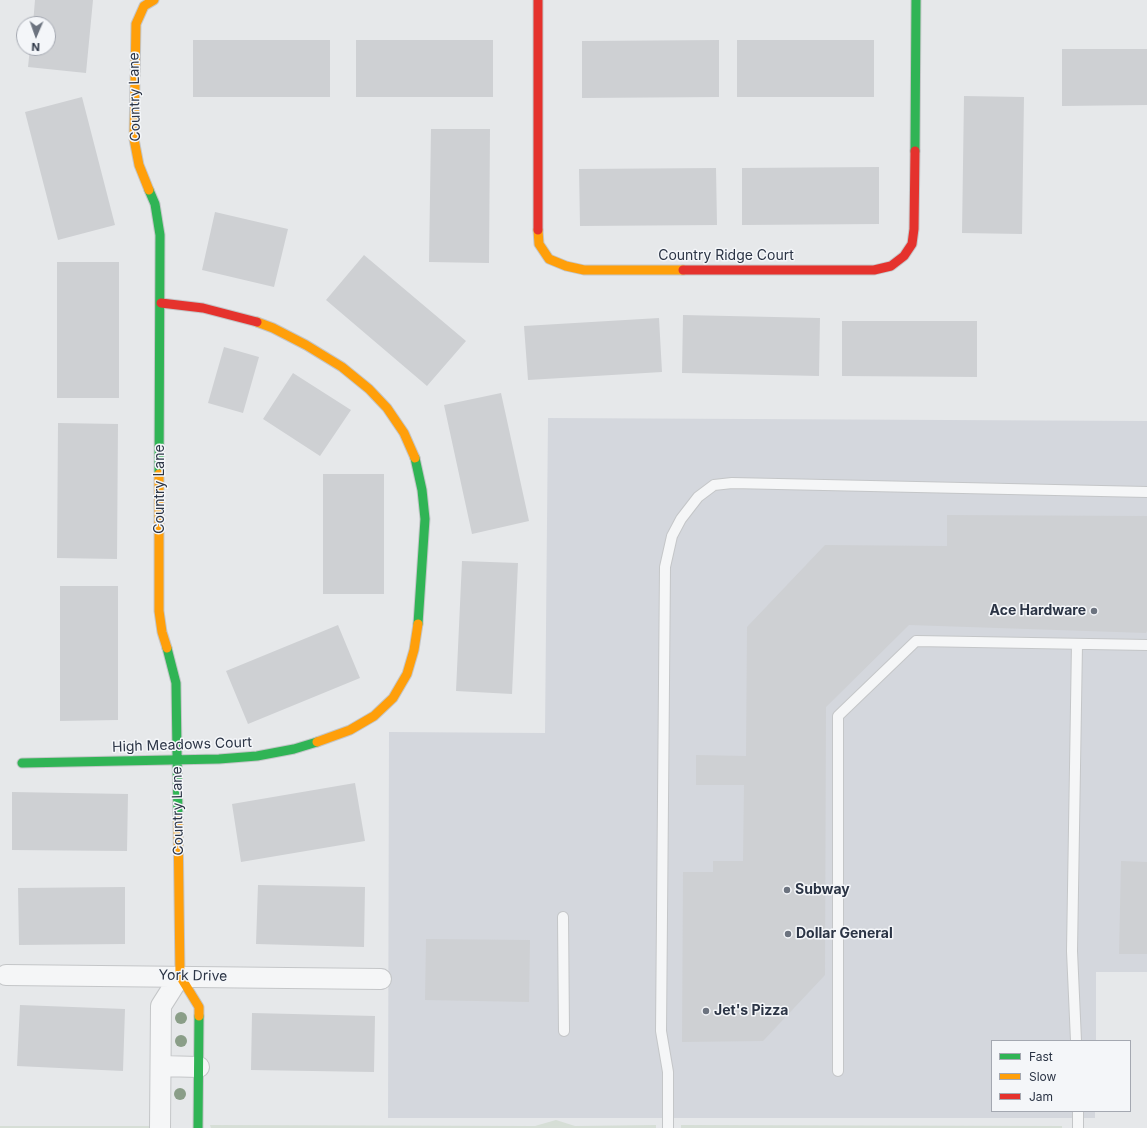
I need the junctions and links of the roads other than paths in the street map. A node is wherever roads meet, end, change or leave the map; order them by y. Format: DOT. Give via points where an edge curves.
graph roads {
  1 [pos="154,0"];
  2 [pos="538,0"];
  3 [pos="916,0"];
  4 [pos="161,303"];
  5 [pos="1147,492"];
  6 [pos="1077,644"];
  7 [pos="1147,645"];
  8 [pos="177,761"];
  9 [pos="22,763"];
  10 [pos="563,917"];
  11 [pos="6,975"];
  12 [pos="180,976"];
  13 [pos="381,978"];
  14 [pos="564,1031"];
  15 [pos="1076,1040"];
  16 [pos="161,1066"];
  17 [pos="199,1067"];
  18 [pos="838,1071"];
  19 [pos="1078,1112"];
  20 [pos="160,1128"];
  21 [pos="198,1128"];
  22 [pos="668,1128"];
  23 [pos="1078,1128"];
  1 -- 4 [label="street, Country Lane" via="144,6 136,24 134,139 139,165 155,204 160,235"];
  2 -- 3 [label="street, Country Ridge Court" via="538,228 539,244 549,259 584,270 874,270 891,266 904,256 912,244"];
  4 -- 8 [label="street, Country Lane" via="159,611 176,683"];
  4 -- 8 [label="street, High Meadows Court" via="203,308 242,317 286,335 342,367 369,389 387,408 404,433 416,459 425,519 414,650 407,674 393,698 374,716 350,730 294,749 257,756"];
  5 -- 22 [label="lane" via="732,483 714,485 698,497 681,519 672,536 665,567 661,1031 668,1072"];
  6 -- 7 [label="lane"];
  6 -- 15 [label="lane" via="1072,951"];
  6 -- 18 [label="lane" via="916,641 838,716"];
  8 -- 9 [label="street, High Meadows Court"];
  8 -- 12 [label="street, Country Lane"];
  10 -- 14 [label="lane"];
  11 -- 12 [label="street, York Drive"];
  12 -- 13 [label="street, York Drive"];
  12 -- 16 [label="street" via="161,1006"];
  12 -- 17 [label="street" via="199,1007"];
  16 -- 17 [label="street"];
  16 -- 20 [label="street"];
  17 -- 21 [label="street"];
  19 -- 23 [label="lane"];
}
